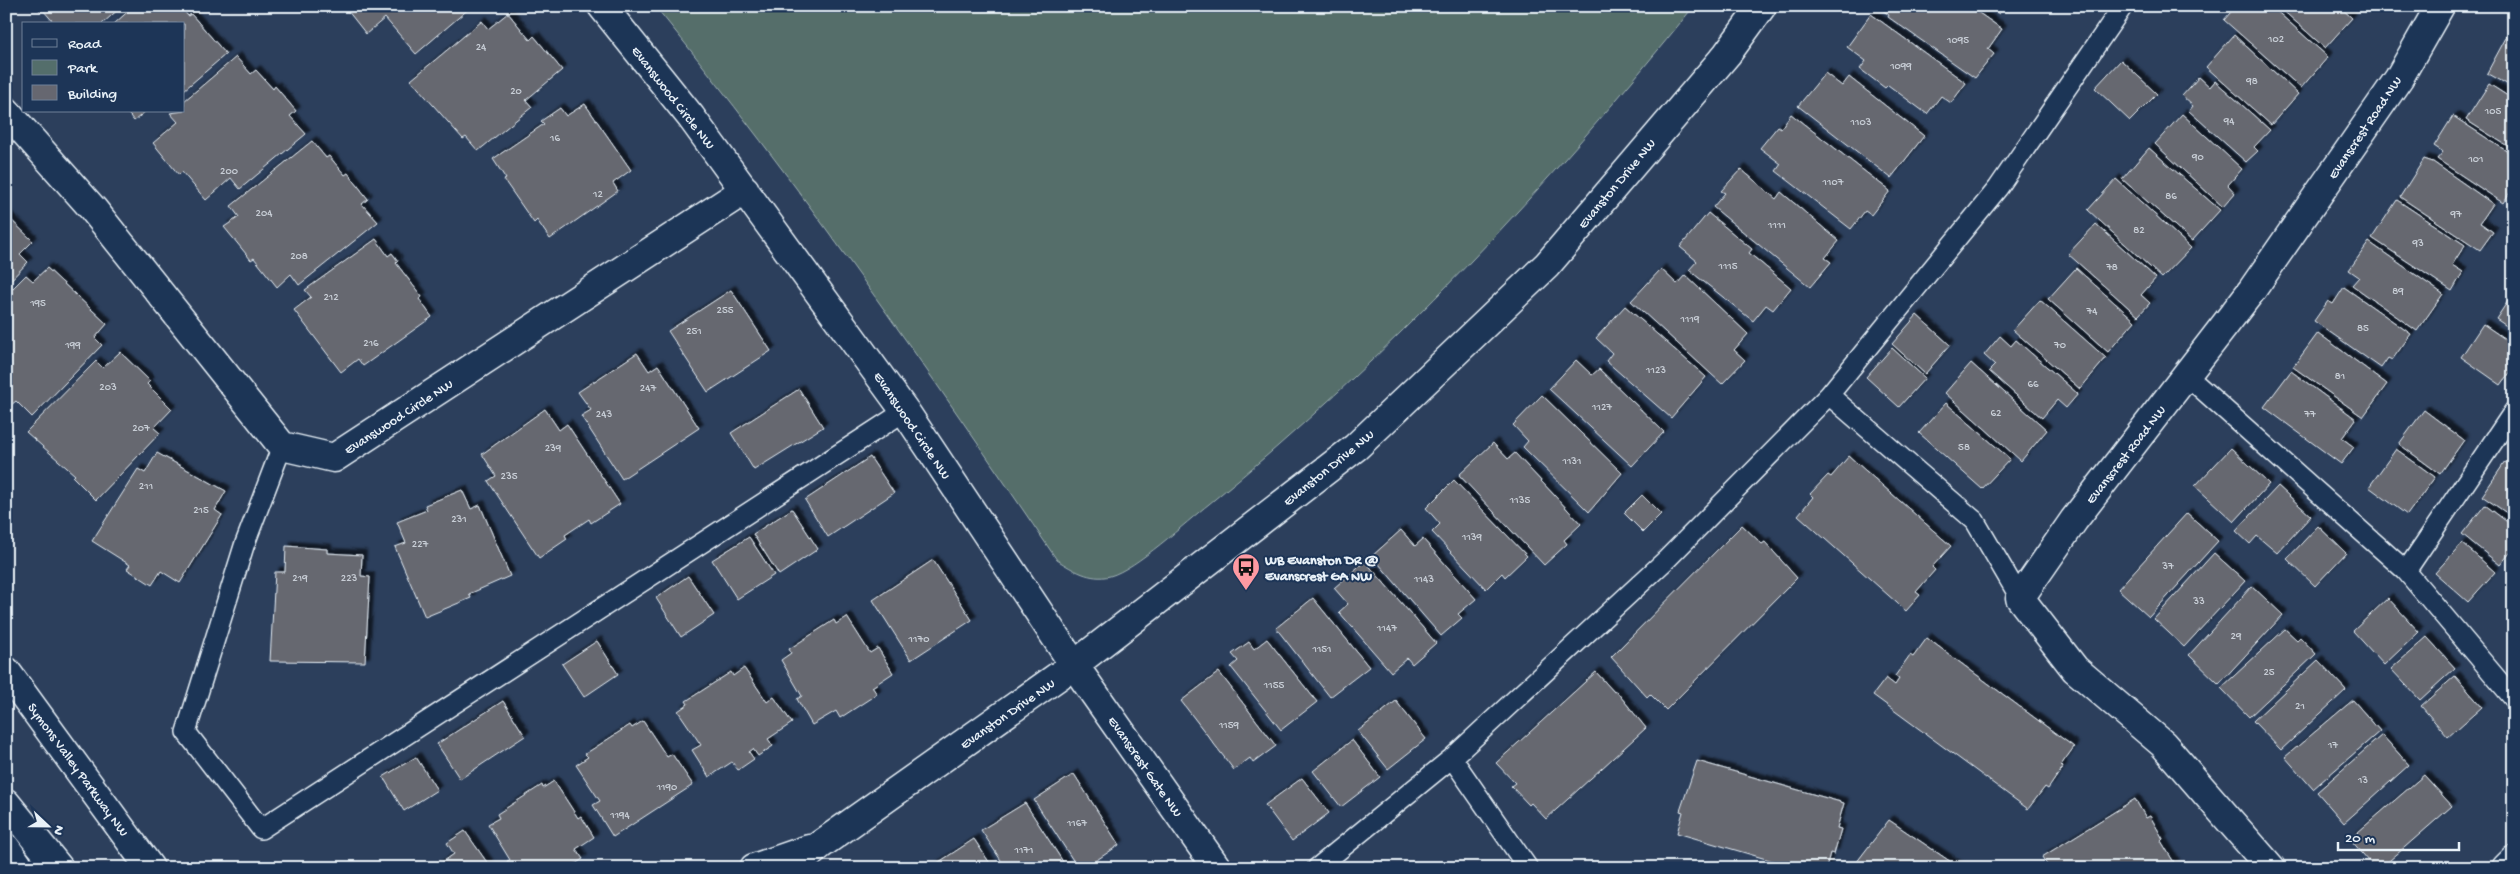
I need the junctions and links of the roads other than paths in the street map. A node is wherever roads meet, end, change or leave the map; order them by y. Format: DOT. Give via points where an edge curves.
graph roads {
  1 [pos="602,6"];
  2 [pos="1762,6"];
  3 [pos="2123,6"];
  4 [pos="2440,6"];
  5 [pos="6,111"];
  6 [pos="745,190"];
  7 [pos="2186,375"];
  8 [pos="1829,395"];
  9 [pos="905,410"];
  10 [pos="2514,411"];
  11 [pos="282,446"];
  12 [pos="2406,571"];
  13 [pos="2020,598"];
  14 [pos="1074,665"];
  15 [pos="6,671"];
  16 [pos="2514,699"];
  17 [pos="1452,758"];
  18 [pos="6,802"];
  19 [pos="820,845"];
  20 [pos="6,848"];
  21 [pos="2514,860"];
  22 [pos="20,868"];
  23 [pos="59,868"];
  24 [pos="150,868"];
  25 [pos="754,868"];
  26 [pos="793,868"];
  27 [pos="1217,868"];
  28 [pos="1317,868"];
  29 [pos="1528,868"];
  30 [pos="2271,868"];
  31 [pos="2506,868"];
  1 -- 6 [label="street, Evanswood Circle NW" via="692,117"];
  2 -- 14 [label="street, Evanston Drive NW" via="1727,54 1546,265 1356,448"];
  3 -- 8 [label="lane" via="1998,188"];
  4 -- 7 [label="street, Evanscrest Road NW" via="2399,78 2252,290"];
  5 -- 11 [label="street" via="93,209"];
  6 -- 9 [label="street, Evanswood Circle NW"];
  6 -- 11 [label="street, Evanswood Circle NW" via="334,458"];
  7 -- 12 [label="lane"];
  7 -- 13 [label="street, Evanscrest Road NW" via="2074,520"];
  8 -- 13 [label="lane" via="1975,521"];
  8 -- 17 [label="lane" via="1667,559"];
  9 -- 11 [label="lane" via="261,829 186,732 244,546"];
  9 -- 14 [label="street, Evanswood Circle NW"];
  10 -- 12 [label="lane"];
  12 -- 16 [label="lane"];
  13 -- 30 [label="street" via="2075,669 2163,744"];
  14 -- 19 [label="street, Evanston Drive NW"];
  14 -- 27 [label="street, Evanscrest Gate NW"];
  15 -- 24 [label="street, Symons Valley Parkway NW"];
  17 -- 28 [label="lane"];
  17 -- 29 [label="lane"];
  18 -- 23 [label="street"];
  19 -- 25 [label="street, Evanston Drive NW"];
  19 -- 26 [label="street, Evanston Drive NW"];
  20 -- 22 [label="street"];
  21 -- 31 [label="street"];
}
